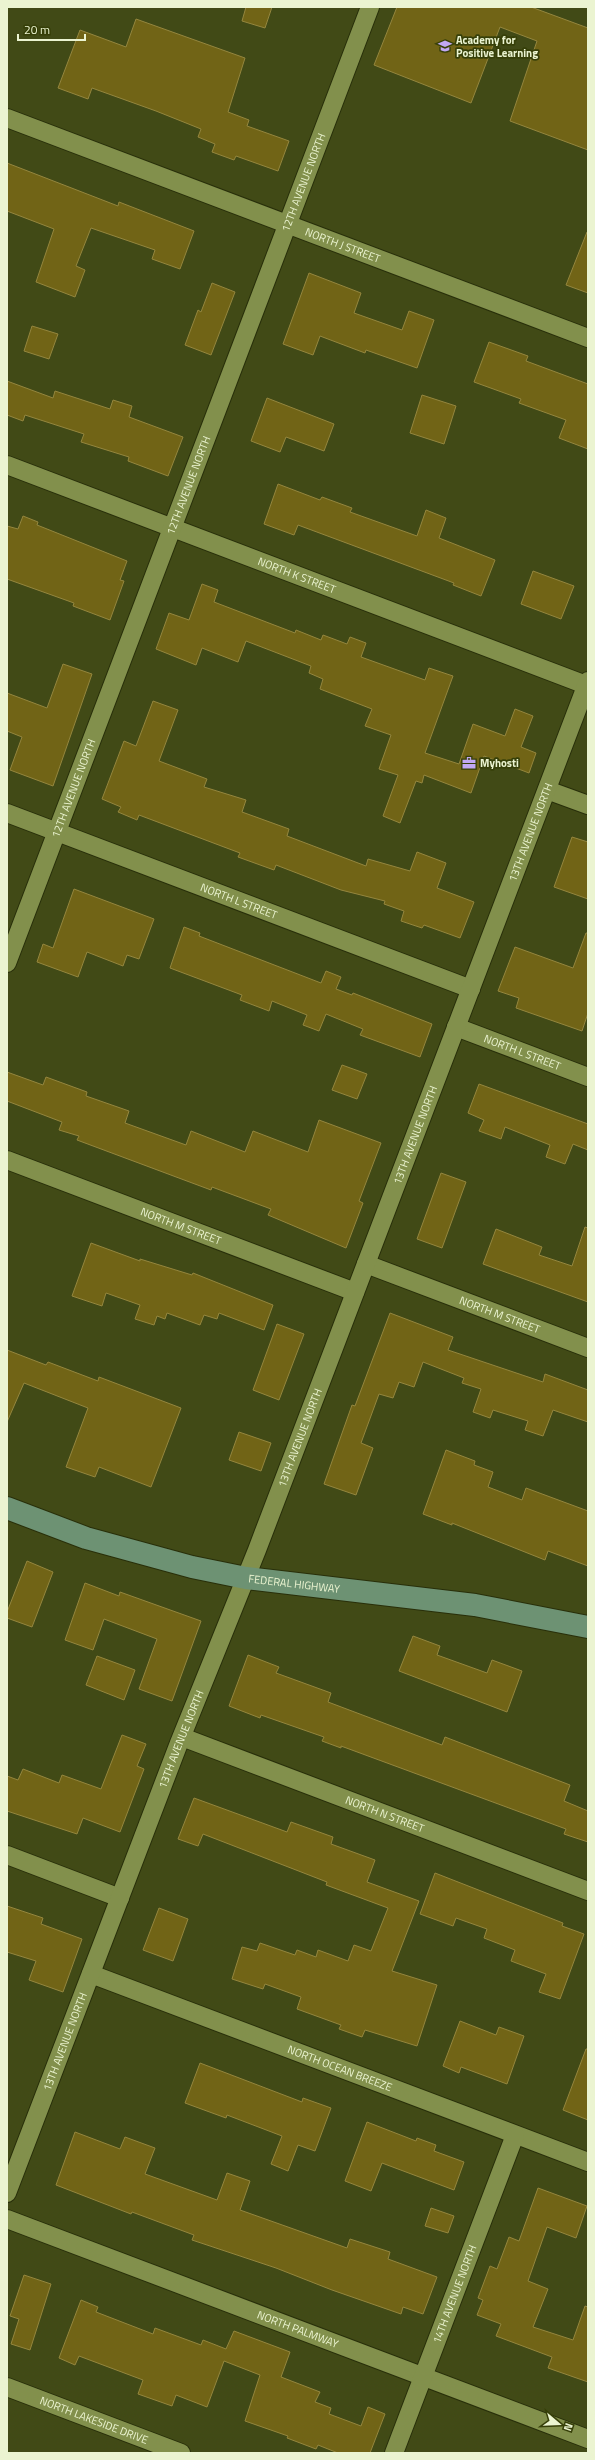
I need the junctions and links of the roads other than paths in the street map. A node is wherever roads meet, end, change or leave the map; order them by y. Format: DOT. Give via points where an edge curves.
graph roads {
  1 [pos="370,7"];
  2 [pos="7,118"];
  3 [pos="287,224"];
  4 [pos="588,338"];
  5 [pos="7,465"];
  6 [pos="172,528"];
  7 [pos="587,683"];
  8 [pos="547,790"];
  9 [pos="588,805"];
  10 [pos="7,813"];
  11 [pos="57,832"];
  12 [pos="7,963"];
  13 [pos="471,989"];
  14 [pos="456,1027"];
  15 [pos="588,1077"];
  16 [pos="7,1160"];
  17 [pos="366,1264"];
  18 [pos="355,1292"];
  19 [pos="588,1348"];
  20 [pos="7,1508"];
  21 [pos="246,1578"];
  22 [pos="588,1627"];
  23 [pos="182,1737"];
  24 [pos="7,1855"];
  25 [pos="588,1891"];
  26 [pos="120,1898"];
  27 [pos="91,1974"];
  28 [pos="515,2135"];
  29 [pos="588,2162"];
  30 [pos="7,2193"];
  31 [pos="7,2219"];
  32 [pos="423,2376"];
  33 [pos="7,2387"];
  34 [pos="588,2439"];
  35 [pos="181,2453"];
  36 [pos="394,2453"];
  1 -- 3 [label="street, 12TH AVENUE NORTH"];
  2 -- 3 [label="street, NORTH J STREET"];
  3 -- 4 [label="street, NORTH J STREET"];
  3 -- 6 [label="street, 12TH AVENUE NORTH"];
  5 -- 6 [label="street, NORTH K STREET"];
  6 -- 7 [label="street, NORTH K STREET"];
  6 -- 11 [label="street, 12TH AVENUE NORTH"];
  7 -- 8 [label="street, 13TH AVENUE NORTH"];
  8 -- 9 [label="street"];
  8 -- 13 [label="street, 13TH AVENUE NORTH"];
  10 -- 11 [label="street, NORTH L STREET"];
  11 -- 12 [label="street, 12TH AVENUE NORTH"];
  11 -- 13 [label="street, NORTH L STREET"];
  13 -- 14 [label="street, 13TH AVENUE NORTH"];
  14 -- 15 [label="street, NORTH L STREET"];
  14 -- 17 [label="street, 13TH AVENUE NORTH"];
  16 -- 18 [label="street, NORTH M STREET"];
  17 -- 18 [label="street, 13TH AVENUE NORTH"];
  17 -- 19 [label="street, NORTH M STREET"];
  18 -- 21 [label="street, 13TH AVENUE NORTH"];
  20 -- 21 [label="main road, FEDERAL HIGHWAY" via="86,1538 138,1554"];
  21 -- 22 [label="main road, FEDERAL HIGHWAY" via="475,1605"];
  21 -- 23 [label="street, 13TH AVENUE NORTH"];
  23 -- 25 [label="street, NORTH N STREET"];
  23 -- 26 [label="street, 13TH AVENUE NORTH"];
  24 -- 26 [label="street"];
  26 -- 27 [label="street, 13TH AVENUE NORTH"];
  27 -- 28 [label="street, NORTH OCEAN BREEZE"];
  27 -- 30 [label="street, 13TH AVENUE NORTH"];
  28 -- 29 [label="street, NORTH OCEAN BREEZE"];
  28 -- 32 [label="street, 14TH AVENUE NORTH"];
  31 -- 32 [label="street, NORTH PALMWAY"];
  32 -- 34 [label="street, NORTH PALMWAY"];
  32 -- 36 [label="street, 14TH AVENUE NORTH"];
  33 -- 35 [label="street, NORTH LAKESIDE DRIVE"];
}
